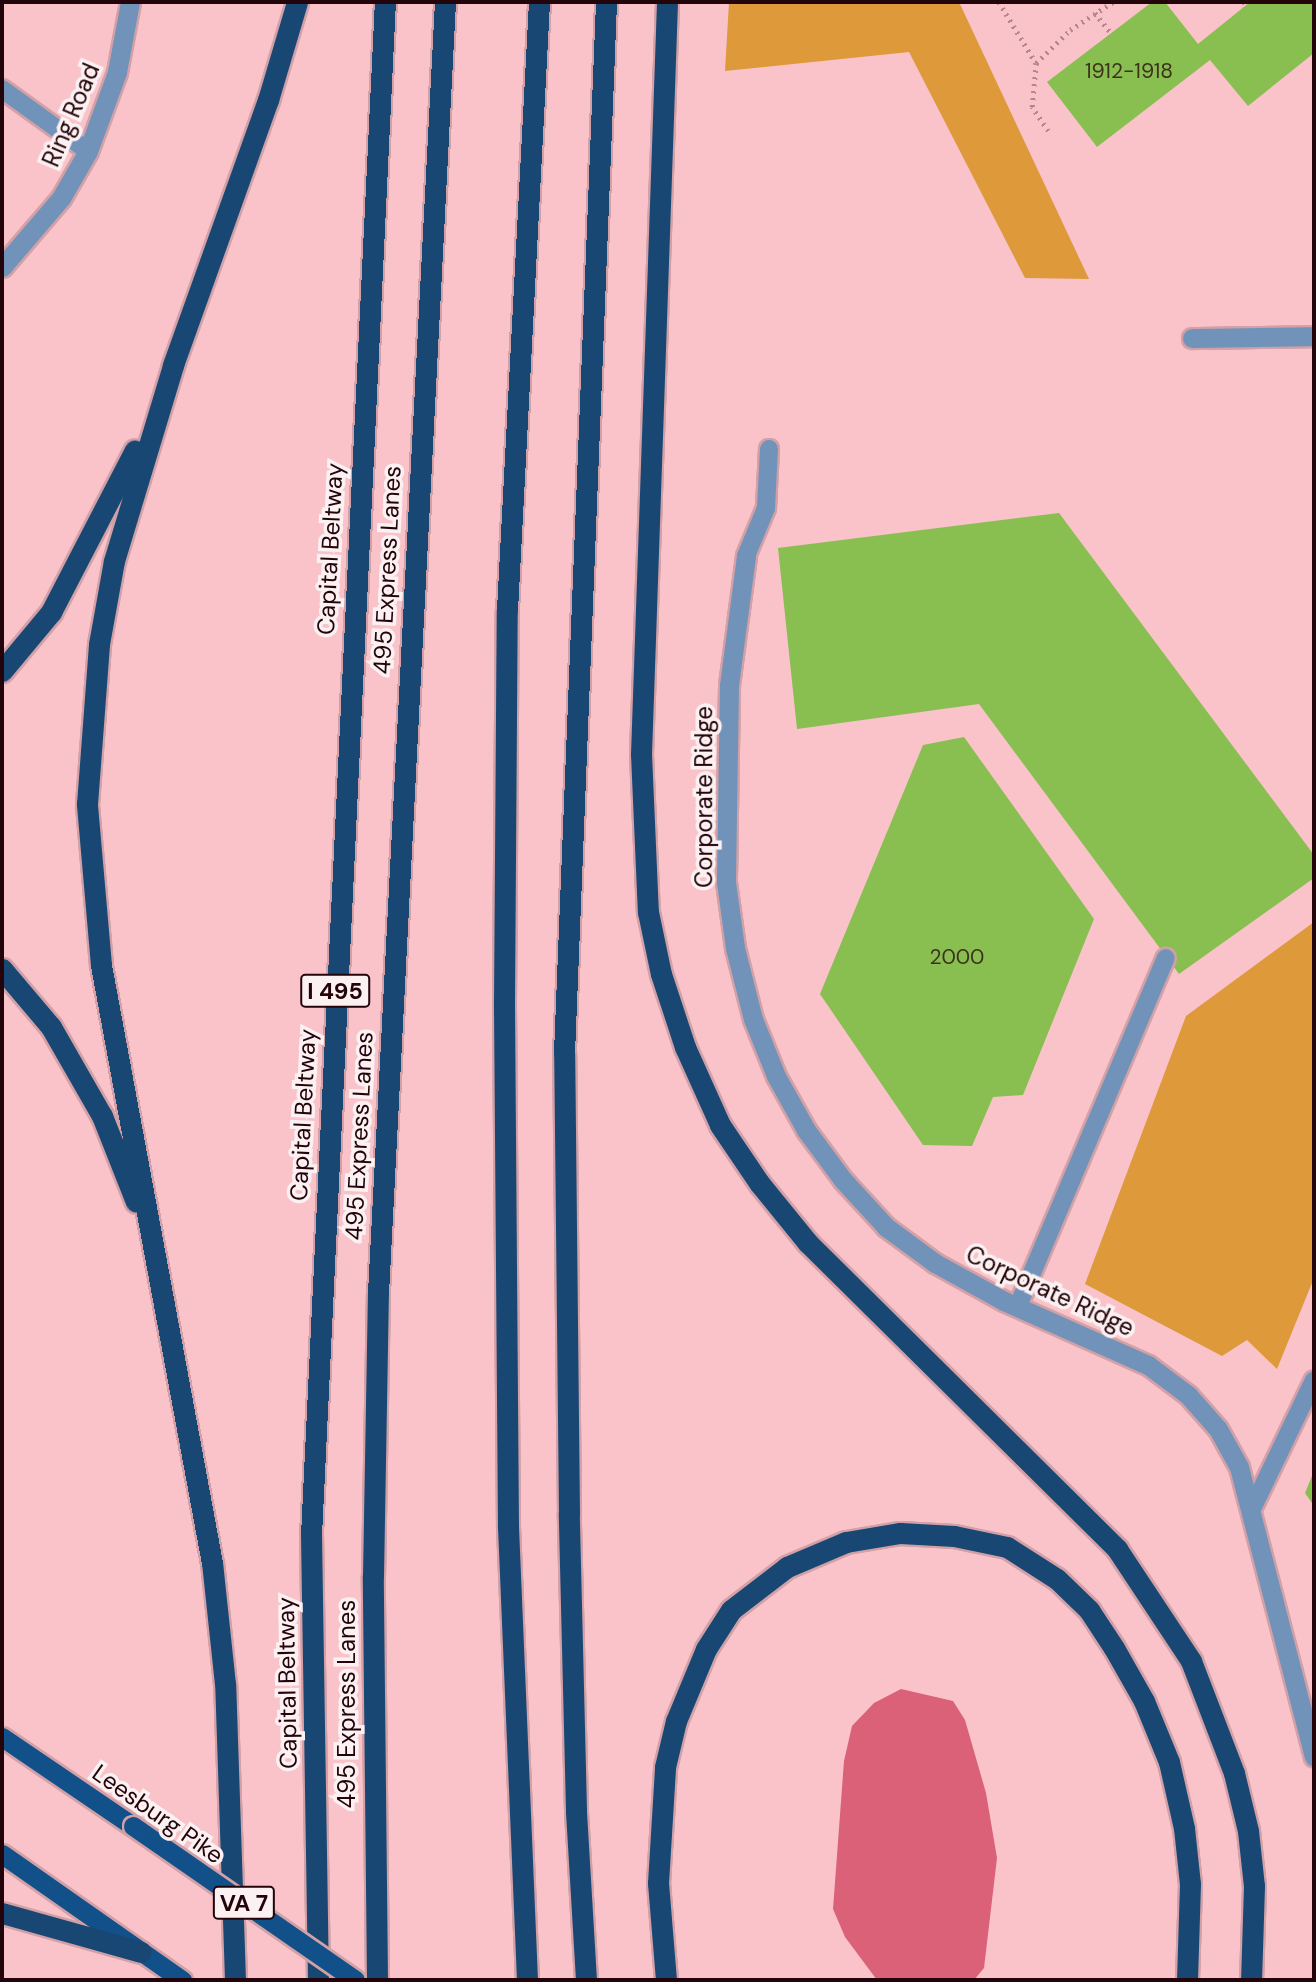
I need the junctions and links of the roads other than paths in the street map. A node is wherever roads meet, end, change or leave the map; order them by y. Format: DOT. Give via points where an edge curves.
graph roads {
  1 [pos="130,2"];
  2 [pos="297,2"];
  3 [pos="385,2"];
  4 [pos="445,2"];
  5 [pos="539,2"];
  6 [pos="606,2"];
  7 [pos="667,2"];
  8 [pos="2,89"];
  9 [pos="88,151"];
  10 [pos="2,267"];
  11 [pos="1314,336"];
  12 [pos="1192,338"];
  13 [pos="173,365"];
  14 [pos="769,449"];
  15 [pos="746,556"];
  16 [pos="2,671"];
  17 [pos="1167,958"];
  18 [pos="2,969"];
  19 [pos="161,1282"];
  20 [pos="1018,1307"];
  21 [pos="1314,1380"];
  22 [pos="1251,1511"];
  23 [pos="2,1737"];
  24 [pos="1314,1756"];
  25 [pos="2,1854"];
  26 [pos="2,1913"];
  27 [pos="142,1952"];
  28 [pos="182,1980"];
  29 [pos="234,1980"];
  30 [pos="318,1980"];
  31 [pos="355,1980"];
  32 [pos="377,1980"];
  33 [pos="527,1980"];
  34 [pos="586,1980"];
  35 [pos="666,1980"];
  36 [pos="1187,1980"];
  37 [pos="1251,1980"];
  1 -- 9 [label="street, Ring Road" via="117,72"];
  2 -- 13 [label="highway" via="268,100"];
  3 -- 30 [label="highway, Capital Beltway / I 495" via="311,1535"];
  4 -- 32 [label="highway, 495 Express Lanes / I 495" via="378,1293 373,1576"];
  5 -- 33 [label="highway" via="507,610 504,974 508,1514"];
  6 -- 34 [label="highway" via="564,1053 569,1540"];
  7 -- 37 [label="highway" via="641,754 648,912 661,974 685,1047 720,1125 760,1184 808,1243 1117,1549 1191,1661 1234,1773 1248,1832 1254,1886"];
  8 -- 9 [label="lane"];
  9 -- 10 [label="street, Ring Road" via="61,198"];
  11 -- 12 [label="street"];
  13 -- 16 [label="highway" via="88,546 51,612"];
  13 -- 19 [label="highway" via="114,561 99,643 87,804 101,965"];
  14 -- 15 [label="lane" via="766,508"];
  15 -- 20 [label="street, Corporate Ridge" via="729,686 724,814 729,908 753,1019 788,1098 843,1180 886,1227 935,1263"];
  17 -- 20 [label="lane"];
  18 -- 19 [label="highway" via="51,1027 102,1116 135,1196"];
  19 -- 29 [label="highway" via="212,1563 223,1670"];
  20 -- 22 [label="street, Corporate Ridge" via="1103,1342 1147,1365 1188,1395 1218,1429 1239,1466"];
  21 -- 22 [label="lane"];
  22 -- 24 [label="street, Corporate Ridge"];
  23 -- 31 [label="highway, Leesburg Pike / VA 7, bridge"];
  25 -- 27 [label="highway"];
  26 -- 27 [label="highway"];
  27 -- 28 [label="highway"];
  35 -- 36 [label="highway" via="658,1883 665,1767 681,1708 706,1649 732,1610 787,1567 846,1542 900,1533 954,1536 1007,1547 1057,1579 1089,1611 1114,1648 1144,1701 1170,1762 1184,1828 1190,1897"];
}
